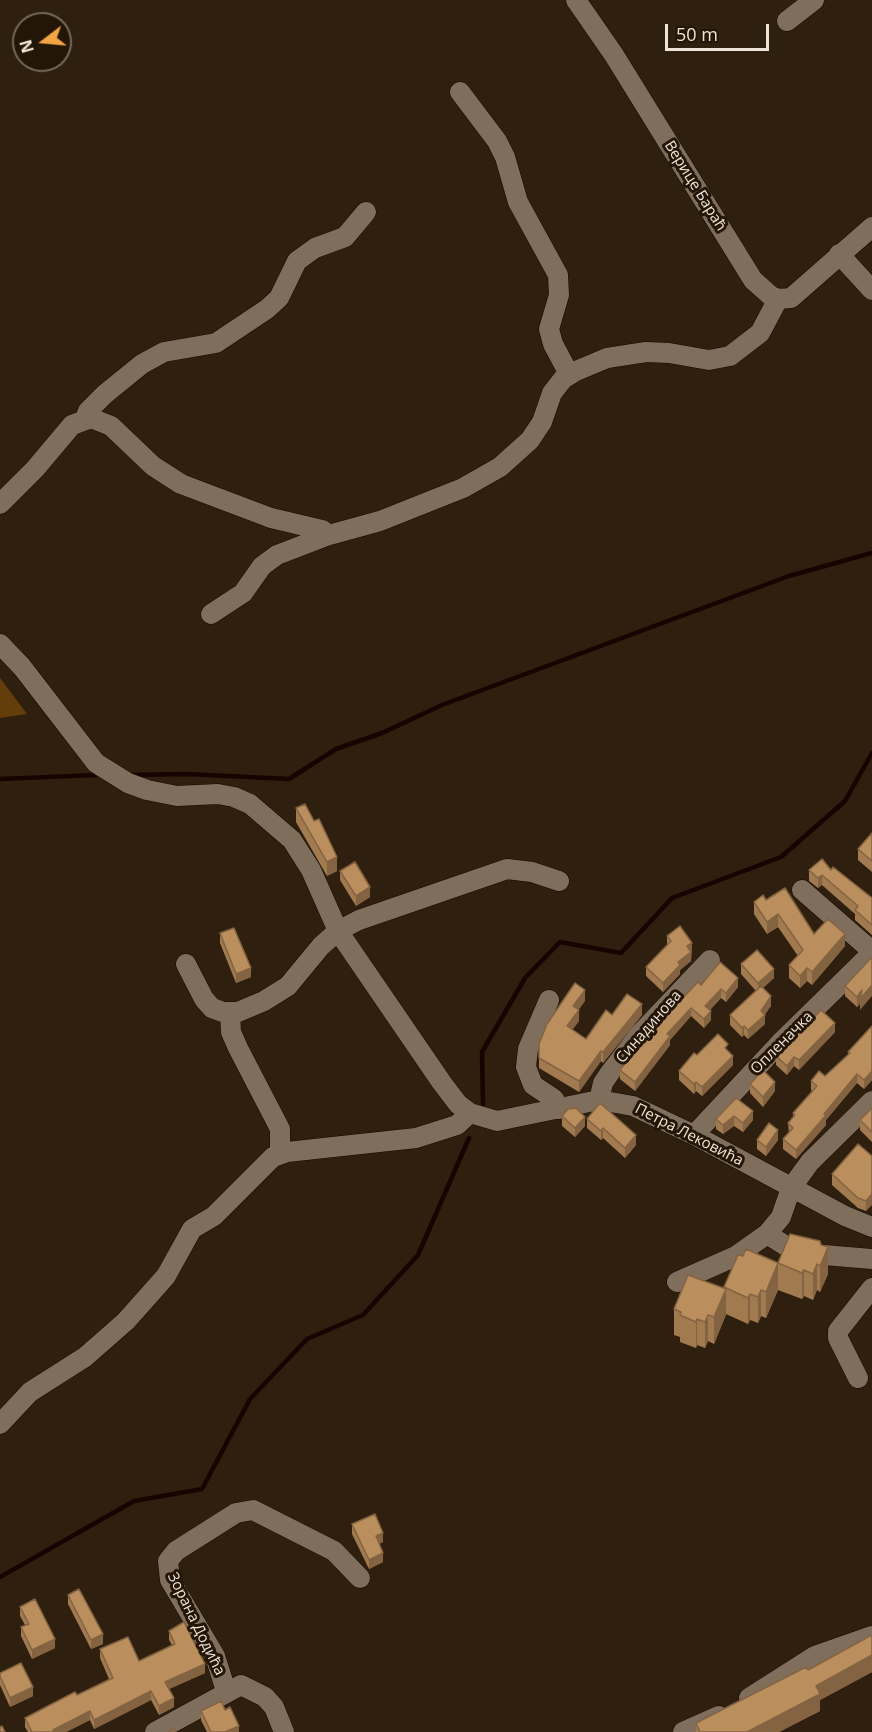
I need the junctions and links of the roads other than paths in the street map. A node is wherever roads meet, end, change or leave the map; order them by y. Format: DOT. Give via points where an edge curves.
graph roads {
  1 [pos="576,0"];
  2 [pos="814,0"];
  3 [pos="786,21"];
  4 [pos="460,92"];
  5 [pos="366,212"];
  6 [pos="872,226"];
  7 [pos="839,254"];
  8 [pos="872,290"];
  9 [pos="778,299"];
  10 [pos="569,374"];
  11 [pos="85,419"];
  12 [pos="0,504"];
  13 [pos="329,536"];
  14 [pos="211,614"];
  15 [pos="0,644"];
  16 [pos="559,881"];
  17 [pos="802,891"];
  18 [pos="338,931"];
  19 [pos="872,952"];
  20 [pos="710,960"];
  21 [pos="186,964"];
  22 [pos="549,1000"];
  23 [pos="230,1013"];
  24 [pos="600,1100"];
  25 [pos="872,1101"];
  26 [pos="559,1108"];
  27 [pos="470,1113"];
  28 [pos="694,1135"];
  29 [pos="280,1153"];
  30 [pos="791,1188"];
  31 [pos="872,1227"];
  32 [pos="767,1234"];
  33 [pos="872,1259"];
  34 [pos="677,1281"];
  35 [pos="872,1288"];
  36 [pos="858,1378"];
  37 [pos="0,1424"];
  38 [pos="360,1578"];
  39 [pos="872,1636"];
  40 [pos="226,1691"];
  41 [pos="155,1732"];
  42 [pos="284,1732"];
  43 [pos="683,1732"];
  1 -- 9 [label="street, Верице Бараћ" via="753,280"];
  2 -- 3 [label="street"];
  4 -- 10 [label="street" via="497,141 518,202 558,275 559,295 549,330"];
  5 -- 11 [label="street" via="345,237 315,248 297,261 279,298 267,309 216,343 164,352 142,364 105,394"];
  6 -- 7 [label="street"];
  7 -- 8 [label="street"];
  7 -- 9 [label="street" via="790,298"];
  9 -- 10 [label="street" via="760,333 730,356 710,360 669,353 634,354 608,358"];
  10 -- 13 [label="street" via="552,393 542,422 530,440 500,466 463,488"];
  11 -- 12 [label="street" via="72,425"];
  11 -- 13 [label="street" via="105,422 153,466 181,484 256,513 322,530"];
  13 -- 14 [label="street" via="269,560 243,593"];
  15 -- 18 [label="street, Петра Лековића" via="22,667 86,753 115,776 147,790 177,796 234,797 276,824 301,852"];
  16 -- 18 [label="street" via="507,869 370,916"];
  17 -- 19 [label="street"];
  18 -- 23 [label="street" via="288,986 264,1001"];
  18 -- 27 [label="street, Петра Лековића" via="442,1083"];
  19 -- 28 [label="street, Опленачка"];
  20 -- 24 [label="street, Синадинова" via="638,1035 603,1083"];
  21 -- 23 [label="street" via="212,1008"];
  22 -- 26 [label="street" via="528,1049 526,1067 533,1085 554,1099"];
  23 -- 29 [label="street" via="231,1032 280,1129"];
  24 -- 26 [label="street, Петра Лековића"];
  24 -- 28 [label="street, Петра Лековића" via="633,1106"];
  25 -- 30 [label="street" via="810,1162"];
  26 -- 27 [label="street, Петра Лековића" via="497,1121"];
  27 -- 29 [label="street" via="457,1125 416,1138"];
  28 -- 30 [label="street, Петра Лековића"];
  29 -- 37 [label="street" via="214,1216 192,1229 166,1276 126,1321 84,1357 21,1399"];
  30 -- 31 [label="street, Петра Лековића"];
  30 -- 32 [label="street" via="781,1217"];
  32 -- 33 [label="street" via="786,1246 812,1254"];
  32 -- 34 [label="street" via="736,1256"];
  35 -- 36 [label="street" via="838,1330 838,1338"];
  38 -- 40 [label="street, Зорана Додића" via="334,1551 253,1510 236,1513 176,1551 168,1561 170,1580 215,1656"];
  39 -- 43 [label="street" via="815,1656 724,1713"];
  40 -- 41 [label="street, Зорана Додића"];
  40 -- 42 [label="street" via="241,1685 265,1697 274,1707"];
}
